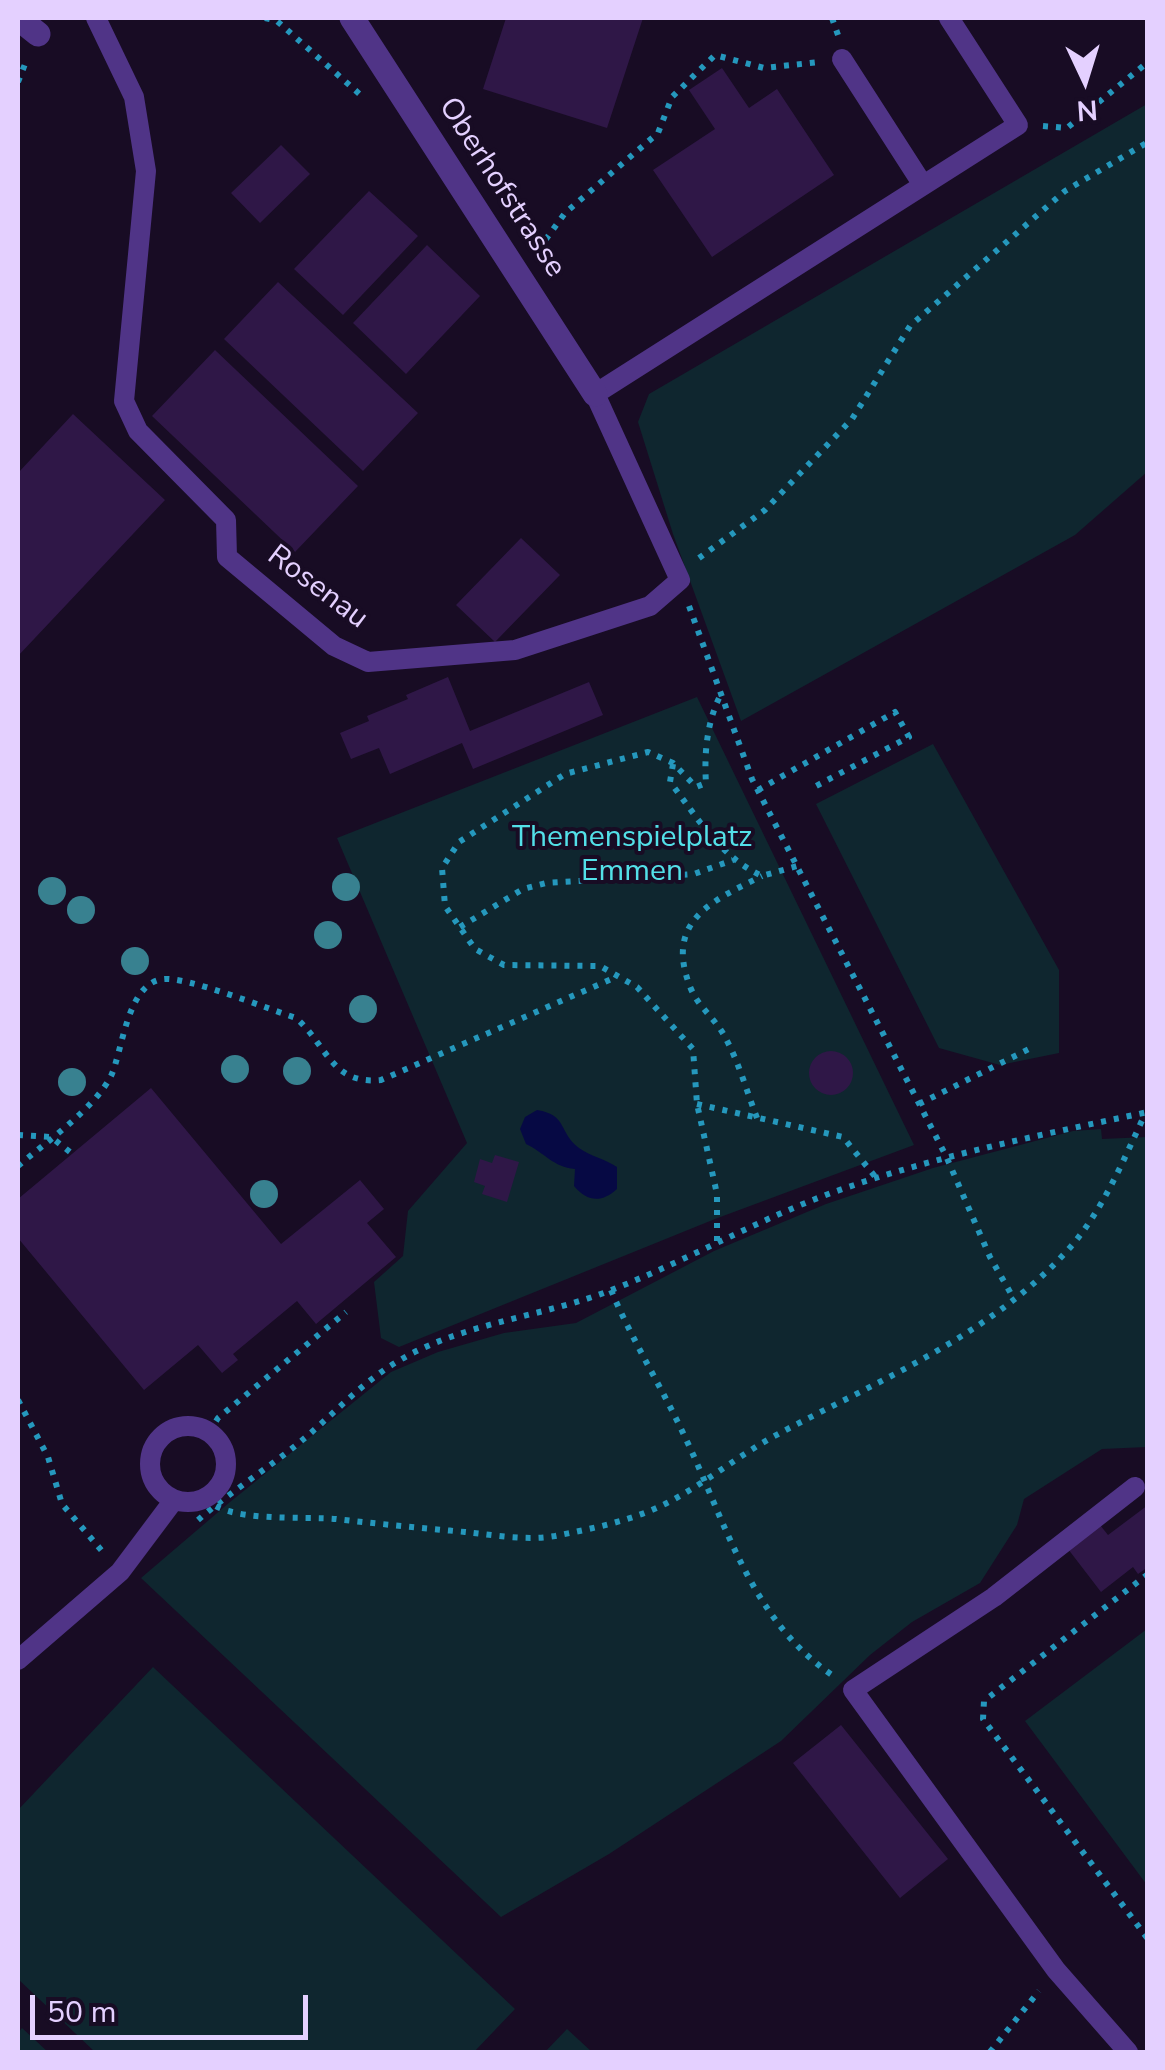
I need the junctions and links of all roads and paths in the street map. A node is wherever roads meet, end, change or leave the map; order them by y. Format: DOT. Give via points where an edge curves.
graph roads {
  1 [pos="96,18"];
  2 [pos="266,18"];
  3 [pos="352,18"];
  4 [pos="832,18"];
  5 [pos="949,18"];
  6 [pos="842,59"];
  7 [pos="1148,62"];
  8 [pos="369,103"];
  9 [pos="1018,125"];
  10 [pos="1148,142"];
  11 [pos="923,185"];
  12 [pos="516,272"];
  13 [pos="596,394"];
  14 [pos="680,580"];
  15 [pos="721,694"];
  16 [pos="673,763"];
  17 [pos="816,786"];
  18 [pos="758,790"];
  19 [pos="733,860"];
  20 [pos="796,866"];
  21 [pos="762,876"];
  22 [pos="460,927"];
  23 [pos="617,976"];
  24 [pos="1029,1049"];
  25 [pos="697,1104"];
  26 [pos="919,1104"];
  27 [pos="1146,1112"];
  28 [pos="757,1118"];
  29 [pos="18,1135"];
  30 [pos="51,1138"];
  31 [pos="70,1152"];
  32 [pos="946,1156"];
  33 [pos="18,1166"];
  34 [pos="877,1178"];
  35 [pos="717,1241"];
  36 [pos="611,1290"];
  37 [pos="1014,1299"];
  38 [pos="346,1312"];
  39 [pos="18,1400"];
  40 [pos="209,1432"];
  41 [pos="704,1480"];
  42 [pos="1135,1487"];
  43 [pos="174,1500"];
  44 [pos="210,1502"];
  45 [pos="186,1530"];
  46 [pos="120,1572"];
  47 [pos="1148,1574"];
  48 [pos="18,1660"];
  49 [pos="854,1690"];
  50 [pos="1148,1939"];
  51 [pos="1056,1970"];
  52 [pos="990,2052"];
  53 [pos="1128,2052"];
  1 -- 14 [label="lane, Rosenau" via="134,97 146,172 124,401 138,430 226,520 228,557 334,646 368,662 515,650 650,606"];
  2 -- 8 [label="path" via="278,21"];
  3 -- 12 [label="street, Oberhofstrasse"];
  4 -- 6 [label="path"];
  5 -- 9 [label="lane"];
  6 -- 11 [label="lane"];
  6 -- 12 [label="path" via="764,68 715,55 672,97 658,133 565,213"];
  7 -- 9 [label="path" via="1066,128"];
  9 -- 11 [label="lane"];
  10 -- 14 [label="path" via="1066,191 910,326 852,419 764,510 692,563"];
  11 -- 13 [label="lane"];
  12 -- 13 [label="street, Oberhofstrasse"];
  13 -- 14 [label="lane"];
  14 -- 15 [label="path"];
  15 -- 16 [label="path" via="713,710 706,783 696,787"];
  15 -- 18 [label="path"];
  16 -- 19 [label="path" via="670,782"];
  16 -- 22 [label="path" via="648,752 564,774 460,842 442,868 444,906"];
  17 -- 18 [label="path" via="909,737 895,712"];
  18 -- 20 [label="path"];
  19 -- 21 [label="path"];
  19 -- 22 [label="path" via="694,874 546,882 523,888"];
  20 -- 21 [label="path"];
  20 -- 26 [label="path"];
  21 -- 28 [label="path" via="696,914 684,956 690,987 725,1036"];
  22 -- 23 [label="path" via="474,949 504,965 600,966"];
  23 -- 25 [label="path" via="637,987 693,1048"];
  23 -- 30 [label="path" via="365,1082 338,1070 296,1018 164,979 138,996 111,1076"];
  24 -- 26 [label="path"];
  25 -- 28 [label="path"];
  25 -- 35 [label="path" via="717,1194"];
  26 -- 32 [label="path"];
  27 -- 32 [label="path"];
  27 -- 37 [label="path" via="1110,1189 1069,1249"];
  28 -- 34 [label="path" via="844,1137"];
  29 -- 30 [label="path"];
  30 -- 31 [label="path"];
  30 -- 33 [label="path"];
  32 -- 34 [label="path"];
  32 -- 37 [label="path"];
  34 -- 35 [label="path"];
  35 -- 36 [label="path"];
  36 -- 41 [label="path"];
  36 -- 44 [label="path" via="398,1360 300,1442"];
  37 -- 41 [label="path" via="923,1358"];
  38 -- 40 [label="path"];
  39 -- 46 [label="path" via="48,1457 62,1504"];
  40 -- 43 [label="lane" via="174,1428 155,1445 154,1483"];
  40 -- 44 [label="lane" via="227,1464"];
  41 -- 44 [label="path" via="628,1520 550,1537 232,1513"];
  41 -- 49 [label="path" via="743,1571 774,1617 806,1657"];
  42 -- 49 [label="lane" via="994,1597"];
  43 -- 44 [label="lane"];
  43 -- 46 [label="lane"];
  44 -- 45 [label="path"];
  46 -- 48 [label="lane"];
  47 -- 50 [label="path" via="984,1701 983,1719"];
  49 -- 51 [label="lane"];
  51 -- 52 [label="path"];
  51 -- 53 [label="lane"];
}
